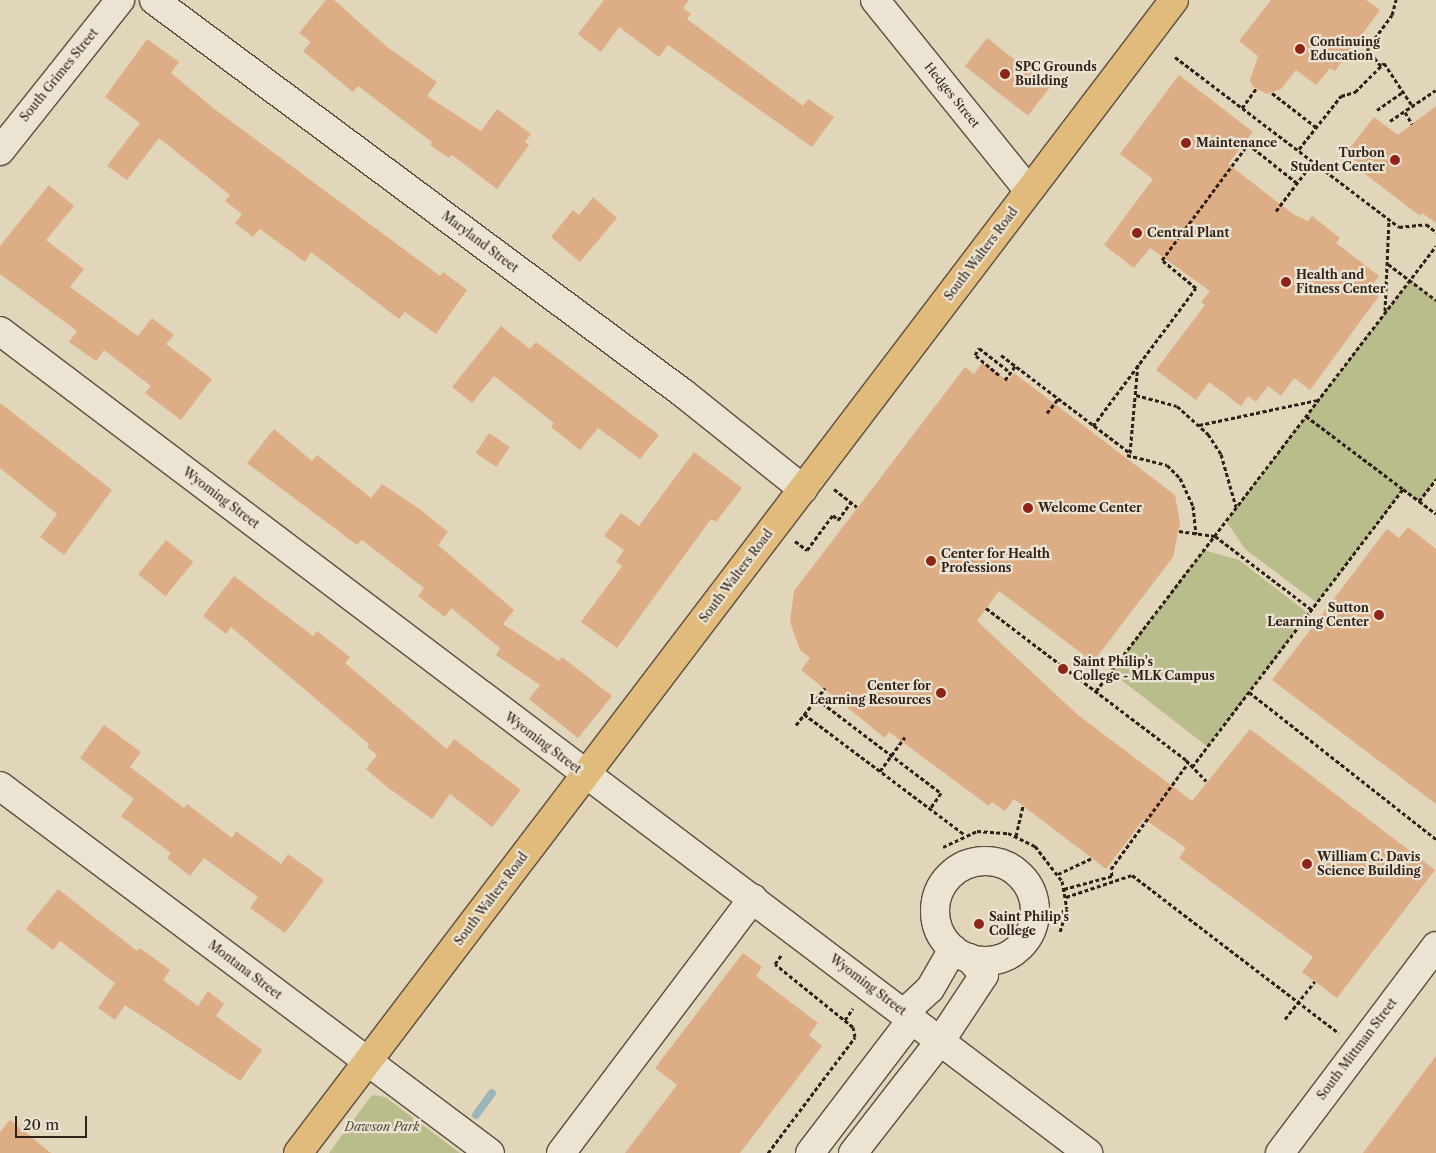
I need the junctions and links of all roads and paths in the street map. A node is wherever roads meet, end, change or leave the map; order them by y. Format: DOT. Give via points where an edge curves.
graph roads {
  1 [pos="120,0"];
  2 [pos="154,0"];
  3 [pos="875,0"];
  4 [pos="1174,0"];
  5 [pos="1396,0"];
  6 [pos="1175,57"];
  7 [pos="1381,66"];
  8 [pos="1256,89"];
  9 [pos="1436,90"];
  10 [pos="1403,92"];
  11 [pos="1272,93"];
  12 [pos="1413,107"];
  13 [pos="1242,108"];
  14 [pos="1377,110"];
  15 [pos="1405,112"];
  16 [pos="1390,122"];
  17 [pos="1412,124"];
  18 [pos="1316,127"];
  19 [pos="1299,149"];
  20 [pos="0,151"];
  21 [pos="1313,162"];
  22 [pos="1297,183"];
  23 [pos="1029,191"];
  24 [pos="1276,211"];
  25 [pos="1389,219"];
  26 [pos="1436,232"];
  27 [pos="1436,246"];
  28 [pos="1388,264"];
  29 [pos="1410,280"];
  30 [pos="1436,300"];
  31 [pos="1385,313"];
  32 [pos="0,331"];
  33 [pos="1001,355"];
  34 [pos="1138,364"];
  35 [pos="1015,366"];
  36 [pos="1010,372"];
  37 [pos="999,375"];
  38 [pos="1005,380"];
  39 [pos="1136,395"];
  40 [pos="1058,398"];
  41 [pos="1318,400"];
  42 [pos="1047,413"];
  43 [pos="1306,416"];
  44 [pos="1199,425"];
  45 [pos="1094,426"];
  46 [pos="1129,454"];
  47 [pos="1436,479"];
  48 [pos="803,489"];
  49 [pos="833,489"];
  50 [pos="1403,489"];
  51 [pos="1419,501"];
  52 [pos="851,502"];
  53 [pos="857,507"];
  54 [pos="1236,507"];
  55 [pos="1436,514"];
  56 [pos="1179,532"];
  57 [pos="1196,534"];
  58 [pos="1215,536"];
  59 [pos="794,540"];
  60 [pos="986,608"];
  61 [pos="1312,610"];
  62 [pos="825,688"];
  63 [pos="1096,691"];
  64 [pos="1249,692"];
  65 [pos="816,699"];
  66 [pos="804,714"];
  67 [pos="796,725"];
  68 [pos="905,737"];
  69 [pos="891,755"];
  70 [pos="1188,763"];
  71 [pos="1192,767"];
  72 [pos="880,771"];
  73 [pos="585,775"];
  74 [pos="1206,781"];
  75 [pos="0,786"];
  76 [pos="1023,806"];
  77 [pos="930,809"];
  78 [pos="964,834"];
  79 [pos="1016,836"];
  80 [pos="1436,839"];
  81 [pos="943,847"];
  82 [pos="1092,858"];
  83 [pos="1058,874"];
  84 [pos="1064,889"];
  85 [pos="1066,897"];
  86 [pos="753,898"];
  87 [pos="1060,932"];
  88 [pos="784,951"];
  89 [pos="1433,955"];
  90 [pos="1315,981"];
  91 [pos="1299,1002"];
  92 [pos="855,1006"];
  93 [pos="908,1016"];
  94 [pos="1285,1019"];
  95 [pos="845,1020"];
  96 [pos="1343,1036"];
  97 [pos="941,1040"];
  98 [pos="368,1061"];
  99 [pos="298,1153"];
  100 [pos="490,1153"];
  101 [pos="562,1153"];
  102 [pos="768,1153"];
  103 [pos="810,1153"];
  104 [pos="853,1153"];
  105 [pos="1088,1153"];
  106 [pos="1280,1153"];
  1 -- 20 [label="street, South Grimes Street"];
  2 -- 48 [label="street, Maryland Street" via="683,393"];
  3 -- 23 [label="street, Hedges Street"];
  4 -- 23 [label="main road, South Walters Road"];
  5 -- 7 [label="path" via="1392,15 1367,49"];
  6 -- 13 [label="path"];
  7 -- 10 [label="path" via="1384,63"];
  7 -- 18 [label="path" via="1355,92 1341,96"];
  8 -- 13 [label="path"];
  9 -- 12 [label="path"];
  10 -- 12 [label="path"];
  10 -- 14 [label="path"];
  11 -- 18 [label="path"];
  12 -- 15 [label="path"];
  13 -- 21 [label="path"];
  15 -- 16 [label="path"];
  15 -- 17 [label="path"];
  18 -- 19 [label="path"];
  21 -- 22 [label="path"];
  21 -- 25 [label="path"];
  22 -- 24 [label="path"];
  22 -- 34 [label="path" via="1248,144 1162,260 1196,288"];
  23 -- 48 [label="main road, South Walters Road"];
  25 -- 26 [label="path" via="1399,227 1426,224"];
  25 -- 28 [label="path"];
  27 -- 29 [label="path"];
  28 -- 29 [label="path"];
  28 -- 31 [label="path"];
  29 -- 30 [label="path"];
  29 -- 31 [label="path"];
  31 -- 41 [label="path"];
  32 -- 73 [label="street, Wyoming Street"];
  33 -- 35 [label="path"];
  34 -- 39 [label="path"];
  34 -- 45 [label="path"];
  35 -- 36 [label="path"];
  35 -- 40 [label="path"];
  36 -- 37 [label="path" via="979,348 975,355"];
  36 -- 38 [label="path"];
  39 -- 44 [label="path" via="1177,406"];
  39 -- 46 [label="path"];
  40 -- 42 [label="path"];
  40 -- 45 [label="path"];
  41 -- 43 [label="path"];
  41 -- 44 [label="path"];
  43 -- 50 [label="path"];
  43 -- 54 [label="path"];
  44 -- 54 [label="path" via="1221,454"];
  45 -- 46 [label="path"];
  46 -- 57 [label="path" via="1167,465 1180,478 1193,506"];
  47 -- 51 [label="path"];
  48 -- 73 [label="main road, South Walters Road"];
  49 -- 52 [label="path"];
  50 -- 51 [label="path"];
  50 -- 61 [label="path"];
  51 -- 55 [label="path"];
  52 -- 53 [label="path"];
  52 -- 59 [label="path" via="838,520 833,516 807,550"];
  54 -- 58 [label="path"];
  56 -- 57 [label="path"];
  57 -- 58 [label="path"];
  58 -- 61 [label="path"];
  58 -- 63 [label="path"];
  60 -- 63 [label="path"];
  61 -- 64 [label="path"];
  62 -- 65 [label="path"];
  63 -- 70 [label="path"];
  64 -- 71 [label="path"];
  64 -- 80 [label="path"];
  65 -- 66 [label="path"];
  65 -- 69 [label="path"];
  66 -- 67 [label="path"];
  66 -- 72 [label="path"];
  68 -- 69 [label="path"];
  69 -- 72 [label="path"];
  69 -- 77 [label="path" via="941,793"];
  70 -- 71 [label="path"];
  70 -- 84 [label="path" via="1111,869 1112,876"];
  71 -- 74 [label="path"];
  72 -- 77 [label="path"];
  73 -- 86 [label="street, Wyoming Street"];
  73 -- 98 [label="main road, South Walters Road"];
  75 -- 98 [label="street, Montana Street"];
  76 -- 79 [label="path"];
  77 -- 78 [label="path"];
  78 -- 79 [label="path" via="977,831"];
  78 -- 81 [label="path"];
  79 -- 83 [label="path" via="1035,846"];
  82 -- 83 [label="path"];
  83 -- 84 [label="path"];
  84 -- 85 [label="path"];
  85 -- 87 [label="path" via="1067,910"];
  85 -- 91 [label="path" via="1132,875"];
  86 -- 93 [label="street, Wyoming Street"];
  86 -- 101 [label="street"];
  88 -- 95 [label="path" via="775,964"];
  89 -- 106 [label="street, South Mittman Street"];
  90 -- 91 [label="path"];
  91 -- 94 [label="path"];
  91 -- 96 [label="path"];
  92 -- 95 [label="path"];
  93 -- 97 [label="street, Wyoming Street"];
  93 -- 97 [label="street" via="961,954 984,975"];
  93 -- 103 [label="street"];
  95 -- 102 [label="path" via="855,1037"];
  97 -- 104 [label="street"];
  97 -- 105 [label="street, Wyoming Street"];
  98 -- 99 [label="main road, South Walters Road"];
  98 -- 100 [label="street, Montana Street"];
}
